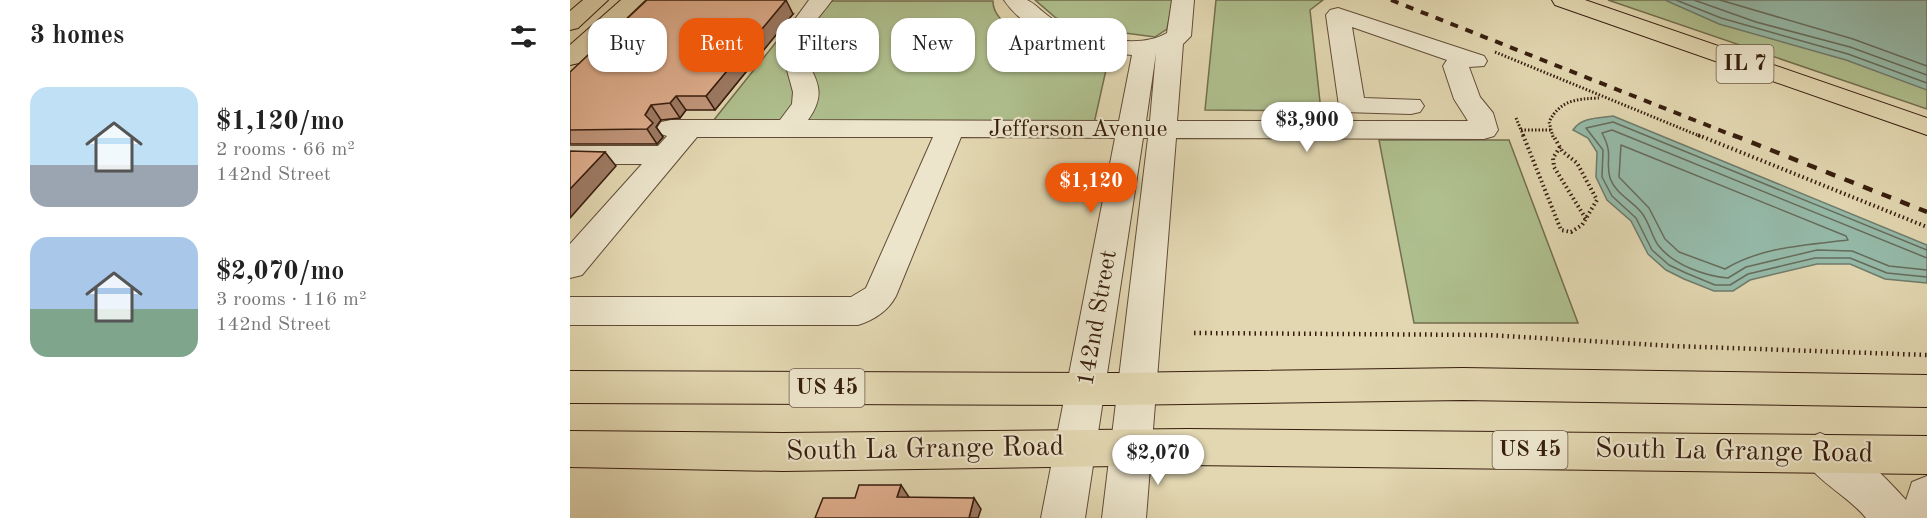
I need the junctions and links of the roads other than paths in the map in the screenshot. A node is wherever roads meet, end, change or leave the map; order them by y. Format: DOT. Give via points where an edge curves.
graph roads {
  1 [pos="597,0"];
  2 [pos="634,0"];
  3 [pos="821,0"];
  4 [pos="1015,0"];
  5 [pos="1183,0"];
  6 [pos="1563,0"];
  7 [pos="570,23"];
  8 [pos="1158,46"];
  9 [pos="570,58"];
  10 [pos="1411,106"];
  11 [pos="1927,127"];
  12 [pos="788,128"];
  13 [pos="950,129"];
  14 [pos="1131,130"];
  15 [pos="1162,130"];
  16 [pos="675,137"];
  17 [pos="570,155"];
  18 [pos="570,266"];
  19 [pos="570,312"];
  20 [pos="570,387"];
  21 [pos="1085,389"];
  22 [pos="1139,389"];
  23 [pos="1927,392"];
  24 [pos="1133,447"];
  25 [pos="1077,448"];
  26 [pos="570,449"];
  27 [pos="1820,452"];
  28 [pos="1927,455"];
  29 [pos="1927,496"];
  30 [pos="1927,502"];
  31 [pos="1063,518"];
  32 [pos="1124,518"];
  33 [pos="1893,518"];
  1 -- 7 [label="main road"];
  2 -- 9 [label="main road"];
  3 -- 12 [label="street" via="794,37 806,92 805,105"];
  4 -- 8 [label="street" via="1029,15 1052,29 1085,40"];
  5 -- 8 [label="street" via="1179,36"];
  6 -- 11 [label="main road, IL 7"];
  8 -- 14 [label="street, 142nd Street"];
  8 -- 15 [label="street, 142nd Street"];
  10 -- 15 [label="street, Jefferson Avenue" via="1352,106 1338,15 1473,55 1456,66 1467,99 1479,113 1484,130"];
  12 -- 13 [label="street, Jefferson Avenue"];
  12 -- 16 [label="street, Jefferson Avenue"];
  13 -- 14 [label="street, Jefferson Avenue"];
  13 -- 19 [label="street" via="879,296 858,311"];
  14 -- 15 [label="street, Jefferson Avenue"];
  14 -- 21 [label="street, 142nd Street"];
  15 -- 22 [label="street, 142nd Street"];
  16 -- 17 [label="street, Jefferson Avenue"];
  16 -- 18 [label="street"];
  20 -- 21 [label="main road, US 45"];
  21 -- 22 [label="main road, US 45"];
  21 -- 25 [label="street, 142nd Street"];
  22 -- 23 [label="main road, US 45" via="1474,384"];
  22 -- 24 [label="street, 142nd Street"];
  24 -- 25 [label="main road, South La Grange Road / US 45"];
  24 -- 27 [label="main road, South La Grange Road / US 45"];
  24 -- 32 [label="street, 142nd Street"];
  25 -- 26 [label="main road, South La Grange Road / US 45" via="783,452"];
  25 -- 31 [label="street, 142nd Street"];
  27 -- 28 [label="main road, South La Grange Road / US 45"];
  27 -- 33 [label="street" via="1868,488"];
  29 -- 30 [label="street"];
}
